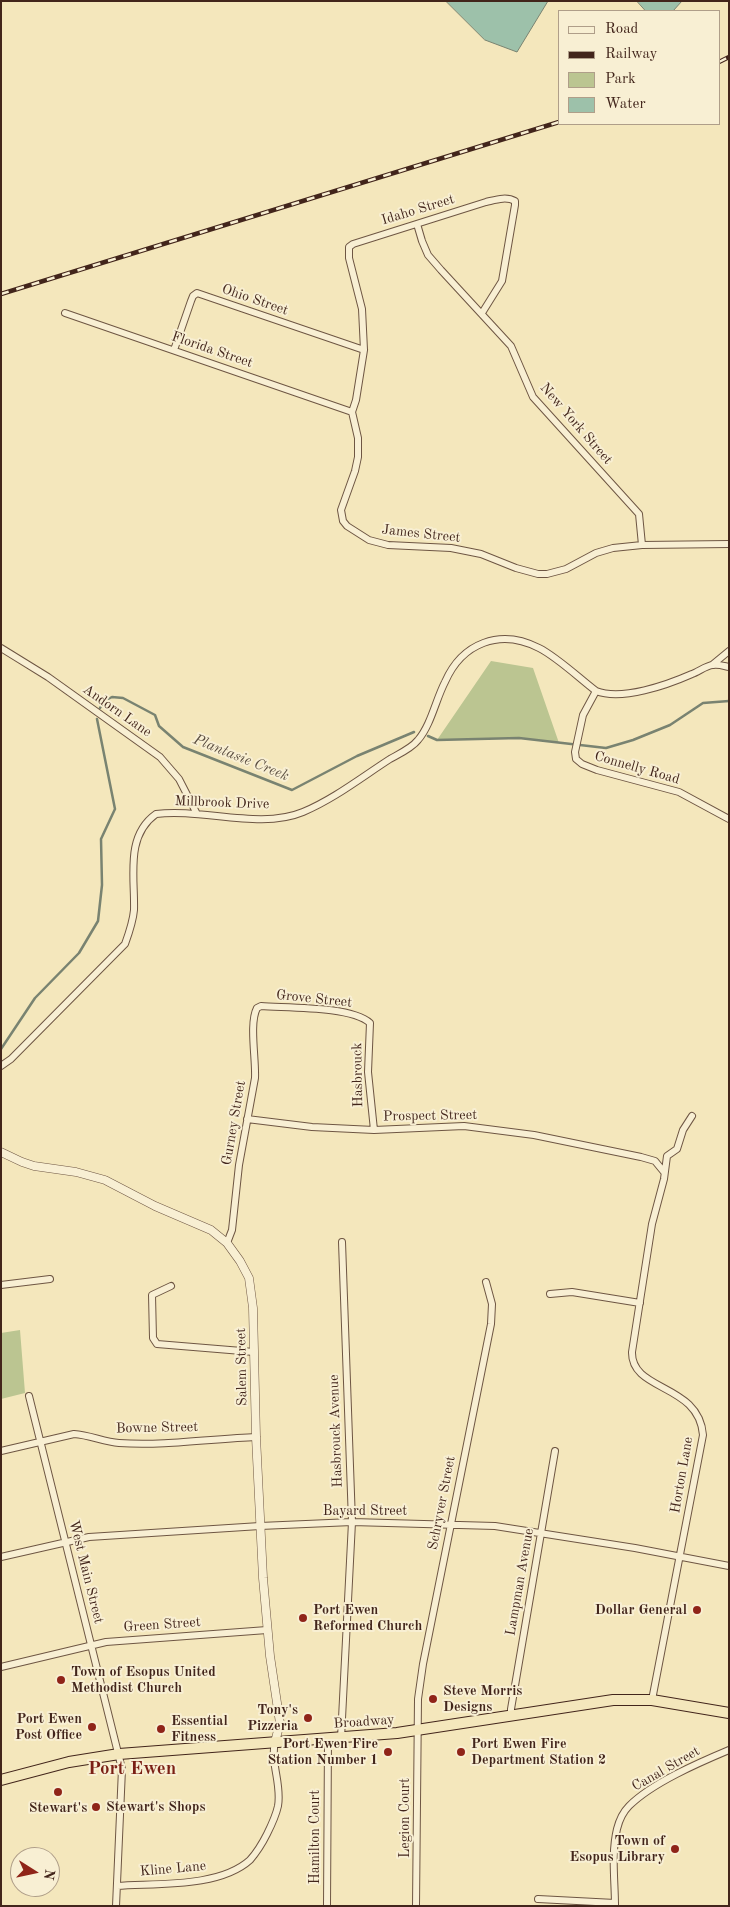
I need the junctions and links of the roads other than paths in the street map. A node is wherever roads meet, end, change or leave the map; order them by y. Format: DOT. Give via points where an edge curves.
graph roads {
  1 [pos="417,224"];
  2 [pos="350,263"];
  3 [pos="65,313"];
  4 [pos="482,313"];
  5 [pos="174,350"];
  6 [pos="364,350"];
  7 [pos="352,412"];
  8 [pos="729,544"];
  9 [pos="642,545"];
  10 [pos="1,648"];
  11 [pos="729,651"];
  12 [pos="712,665"];
  13 [pos="729,667"];
  14 [pos="596,691"];
  15 [pos="196,814"];
  16 [pos="729,819"];
  17 [pos="256,1008"];
  18 [pos="367,1020"];
  19 [pos="1,1066"];
  20 [pos="692,1116"];
  21 [pos="247,1119"];
  22 [pos="374,1130"];
  23 [pos="1,1152"];
  24 [pos="664,1173"];
  25 [pos="226,1242"];
  26 [pos="342,1242"];
  27 [pos="50,1279"];
  28 [pos="486,1282"];
  29 [pos="1,1285"];
  30 [pos="171,1286"];
  31 [pos="550,1294"];
  32 [pos="640,1303"];
  33 [pos="254,1352"];
  34 [pos="29,1396"];
  35 [pos="256,1437"];
  36 [pos="41,1442"];
  37 [pos="1,1451"];
  38 [pos="555,1451"];
  39 [pos="352,1522"];
  40 [pos="451,1524"];
  41 [pos="260,1526"];
  42 [pos="541,1532"];
  43 [pos="66,1542"];
  44 [pos="680,1556"];
  45 [pos="1,1558"];
  46 [pos="729,1566"];
  47 [pos="267,1630"];
  48 [pos="91,1644"];
  49 [pos="1,1667"];
  50 [pos="652,1700"];
  51 [pos="729,1713"];
  52 [pos="511,1716"];
  53 [pos="417,1731"];
  54 [pos="328,1738"];
  55 [pos="341,1738"];
  56 [pos="276,1742"];
  57 [pos="729,1750"];
  58 [pos="119,1754"];
  59 [pos="1,1780"];
  60 [pos="117,1886"];
  61 [pos="538,1899"];
  62 [pos="615,1905"];
  63 [pos="116,1906"];
  64 [pos="327,1906"];
  65 [pos="416,1906"];
  1 -- 2 [label="street, Idaho Street" via="353,244 349,247"];
  1 -- 4 [label="street, New York Street" via="428,255"];
  1 -- 4 [label="street, Idaho Street" via="486,202 515,201 502,281"];
  2 -- 6 [label="street, James Street" via="362,309"];
  3 -- 5 [label="street, Florida Street"];
  4 -- 9 [label="street, New York Street" via="511,346 533,397 639,514"];
  5 -- 6 [label="street, Ohio Street" via="193,296 197,294"];
  5 -- 7 [label="street, Florida Street"];
  6 -- 7 [label="street, James Street"];
  7 -- 9 [label="street, James Street" via="358,438 358,457 341,510 347,526 368,540 388,545 451,548 481,554 538,574 566,569 613,548"];
  8 -- 9 [label="street, James Street"];
  10 -- 15 [label="street, Andorn Lane" via="48,677 160,758 179,779"];
  11 -- 12 [label="street"];
  12 -- 13 [label="street"];
  12 -- 14 [label="street" via="651,688 622,693"];
  14 -- 15 [label="street, Millbrook Drive" via="539,648 521,641 489,640 456,662 416,742 323,801 290,816 257,819"];
  14 -- 16 [label="street, Connelly Road" via="583,715 576,759 597,770 679,792"];
  15 -- 19 [label="street, Millbrook Drive" via="156,814 145,824 133,861 133,920 125,944"];
  17 -- 18 [label="street, Grove Street" via="331,1010"];
  17 -- 21 [label="street, Gurney Street" via="253,1020 255,1078"];
  18 -- 22 [label="street, Hasbrouck" via="371,1026 368,1072"];
  20 -- 24 [label="street, Horton Lane" via="677,1149 667,1156"];
  21 -- 22 [label="street, Prospect Street"];
  21 -- 25 [label="street, Gurney Street" via="232,1230"];
  22 -- 24 [label="street, Prospect Street" via="464,1126 534,1135 641,1156 655,1161"];
  23 -- 25 [label="street, Salem Street" via="34,1166 104,1180 210,1230"];
  24 -- 32 [label="street, Horton Lane" via="652,1224"];
  25 -- 33 [label="street, Salem Street" via="240,1261 250,1285"];
  26 -- 39 [label="street, Hasbrouck Avenue"];
  27 -- 29 [label="street"];
  28 -- 40 [label="street, Schryver Street" via="492,1304 491,1324"];
  30 -- 33 [label="street" via="152,1295 150,1300 153,1338 157,1344"];
  31 -- 32 [label="street" via="572,1292"];
  32 -- 44 [label="street, Horton Lane" via="632,1352 634,1365 642,1375 691,1406 702,1427 702,1446"];
  33 -- 35 [label="street, Salem Street"];
  34 -- 36 [label="street, West Main Street"];
  35 -- 36 [label="street, Bowne Street" via="118,1444 74,1434"];
  35 -- 41 [label="street, Salem Street"];
  36 -- 37 [label="street, Bowne Street"];
  36 -- 43 [label="street, West Main Street"];
  38 -- 42 [label="street, Lampman Avenue"];
  39 -- 40 [label="street, Bayard Street"];
  39 -- 41 [label="street, Bayard Street"];
  39 -- 55 [label="street, Hasbrouck Avenue"];
  40 -- 42 [label="street, Bayard Street"];
  40 -- 53 [label="street, Schryver Street" via="423,1664"];
  41 -- 43 [label="street, Bayard Street" via="124,1534"];
  41 -- 47 [label="street, Salem Street"];
  42 -- 44 [label="street, Bayard Street"];
  42 -- 52 [label="street, Lampman Avenue"];
  43 -- 45 [label="street, Bayard Street"];
  43 -- 48 [label="street, West Main Street"];
  44 -- 46 [label="street, Bayard Street"];
  44 -- 50 [label="street, Horton Lane"];
  47 -- 48 [label="street, Green Street"];
  47 -- 56 [label="street, Salem Street" via="280,1723"];
  48 -- 49 [label="street, Green Street"];
  48 -- 58 [label="street, West Main Street"];
  50 -- 51 [label="highway, Broadway"];
  50 -- 52 [label="highway, Broadway" via="613,1700"];
  52 -- 53 [label="highway, Broadway"];
  53 -- 55 [label="highway, Broadway"];
  53 -- 65 [label="street, Legion Court"];
  54 -- 55 [label="highway, Broadway"];
  54 -- 56 [label="highway, Broadway"];
  54 -- 64 [label="street, Hamilton Court"];
  56 -- 58 [label="highway, Broadway"];
  56 -- 60 [label="street, Kline Lane" via="273,1750 278,1806 260,1847 249,1860 214,1878"];
  57 -- 62 [label="street, Canal Street" via="648,1791 622,1814 614,1847"];
  58 -- 59 [label="highway, Broadway"];
  58 -- 60 [label="street, West Main Street" via="122,1768"];
  60 -- 63 [label="street, West Main Street"];
  61 -- 62 [label="street"];
}
